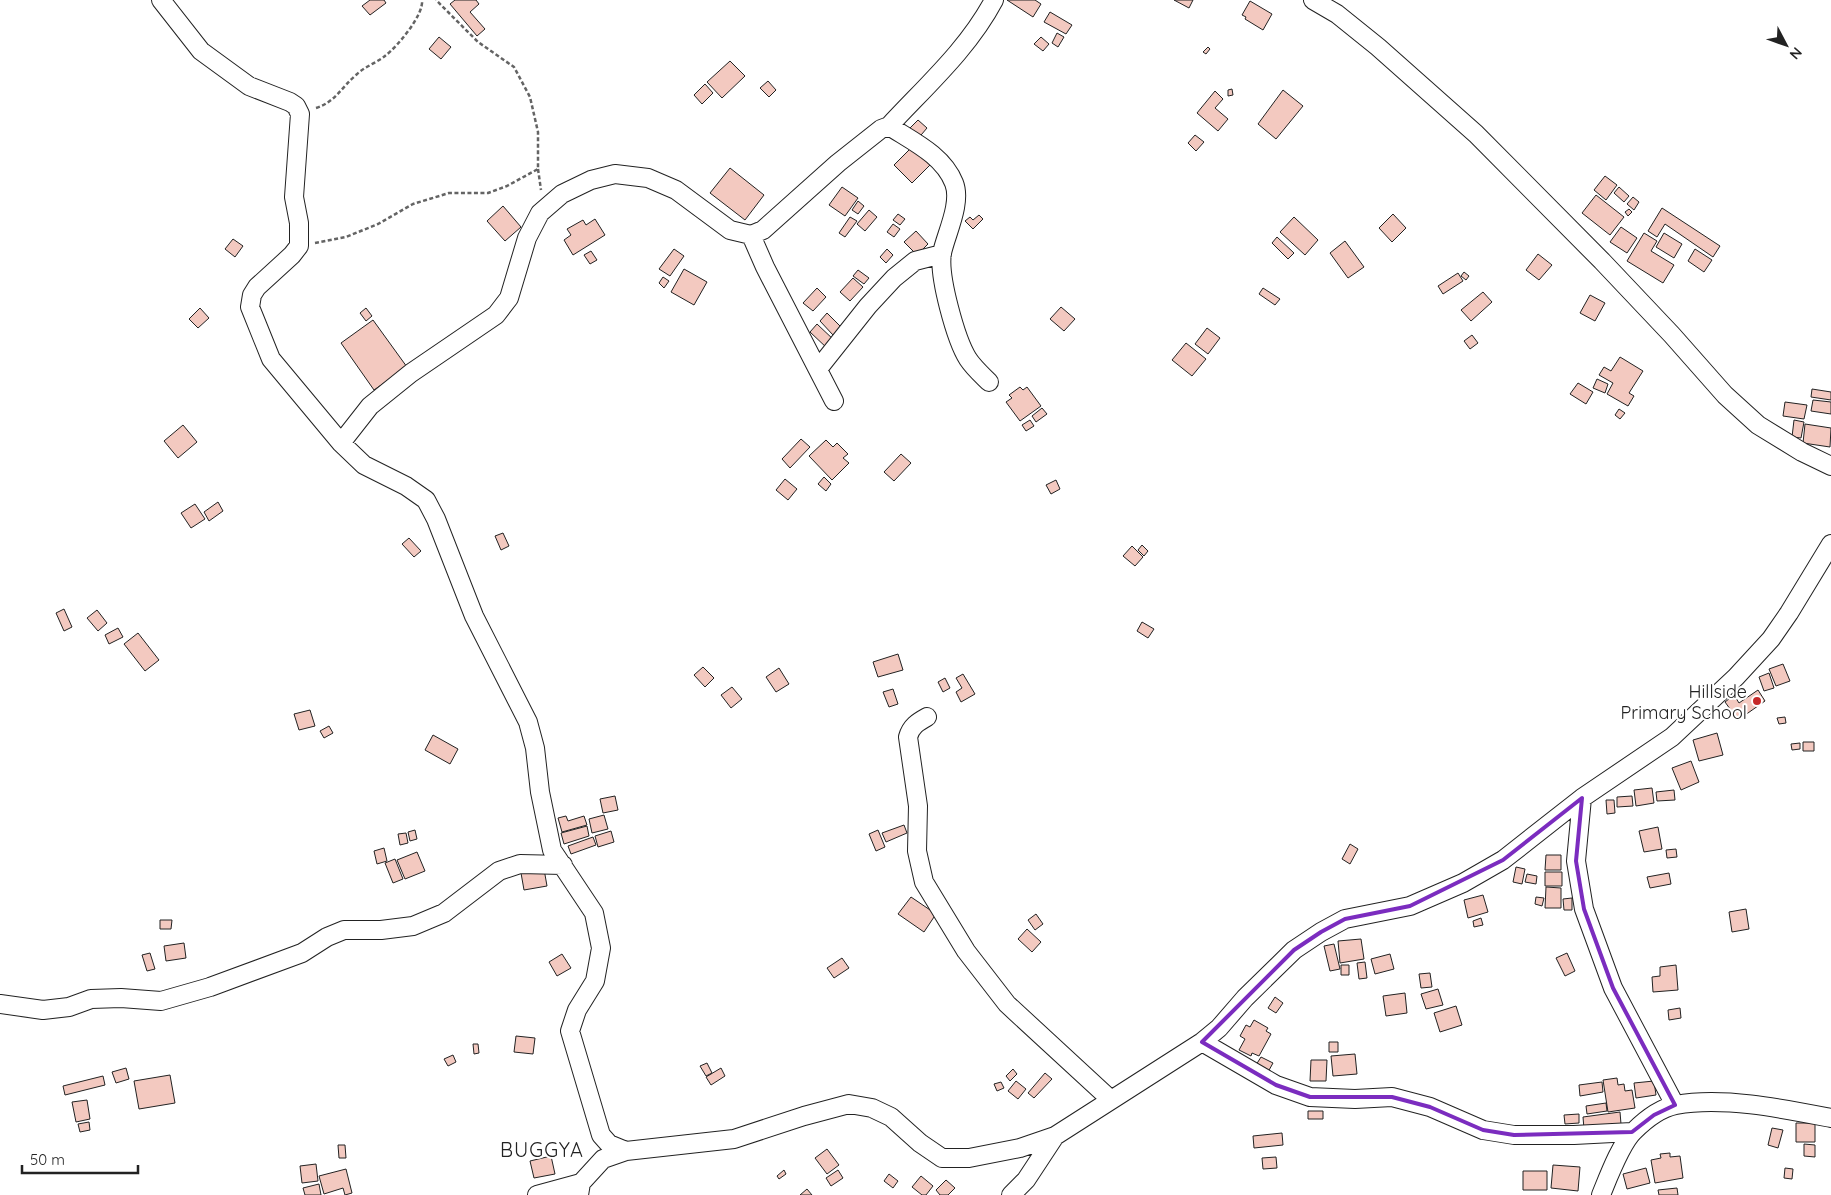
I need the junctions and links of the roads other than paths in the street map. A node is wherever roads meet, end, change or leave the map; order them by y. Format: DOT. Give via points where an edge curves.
graph roads {
  1 [pos="161,0"];
  2 [pos="994,0"];
  3 [pos="1313,0"];
  4 [pos="889,126"];
  5 [pos="752,235"];
  6 [pos="942,254"];
  7 [pos="818,369"];
  8 [pos="989,382"];
  9 [pos="834,401"];
  10 [pos="341,443"];
  11 [pos="1831,466"];
  12 [pos="1831,544"];
  13 [pos="927,717"];
  14 [pos="1582,798"];
  15 [pos="563,865"];
  16 [pos="0,1004"];
  17 [pos="1202,1042"];
  18 [pos="1110,1099"];
  19 [pos="1675,1105"];
  20 [pos="1831,1118"];
  21 [pos="1632,1132"];
  22 [pos="1055,1136"];
  23 [pos="626,1151"];
  24 [pos="580,1189"];
  25 [pos="537,1195"];
  26 [pos="1011,1195"];
  27 [pos="1601,1195"];
  1 -- 10 [label="street" via="201,51 248,86 290,102 300,114 294,196 299,246 257,287 250,307 271,359"];
  2 -- 4 [label="street" via="983,21 952,61"];
  3 -- 11 [label="street" via="1337,14 1378,47 1476,134 1758,425"];
  4 -- 5 [label="street" via="838,163 762,230"];
  4 -- 6 [label="street" via="935,156 954,184 951,226"];
  5 -- 7 [label="street"];
  5 -- 10 [label="street" via="730,230 676,190 648,178 615,174 591,180 562,194 540,213 527,238 509,298 496,315 411,373 370,406"];
  6 -- 7 [label="street" via="916,261 894,278"];
  6 -- 8 [label="street" via="943,281 957,337 968,359"];
  7 -- 9 [label="street"];
  10 -- 15 [label="street" via="364,465 426,500 436,519 474,616 528,722 552,850"];
  12 -- 14 [label="street" via="1771,639 1736,678 1672,737"];
  13 -- 18 [label="street" via="910,729 908,736 918,806 917,851 924,882 966,950 1007,1004"];
  14 -- 17 [label="street" via="1503,860 1463,883 1410,906 1345,919 1321,932 1294,950"];
  14 -- 19 [label="street" via="1576,860 1584,909 1613,988"];
  15 -- 16 [label="street" via="520,864 499,871 444,914 413,926 344,930 327,936 302,953 210,987 161,1001 91,999 68,1007 43,1010"];
  15 -- 23 [label="street" via="594,913 601,948 595,980 577,1010 570,1031 601,1135 609,1144"];
  17 -- 18 [label="street"];
  17 -- 21 [label="street" via="1276,1085 1310,1097 1392,1097 1430,1107 1483,1130 1514,1135"];
  18 -- 22 [label="street"];
  19 -- 20 [label="street" via="1718,1102 1780,1108"];
  19 -- 21 [label="street" via="1654,1115"];
  21 -- 27 [label="street" via="1613,1164"];
  22 -- 23 [label="street" via="1020,1148 969,1158 942,1158 891,1118 872,1108 849,1104 734,1139"];
  22 -- 26 [label="street" via="1026,1180"];
  23 -- 24 [label="street" via="603,1159"];
  24 -- 25 [label="street"];
}
